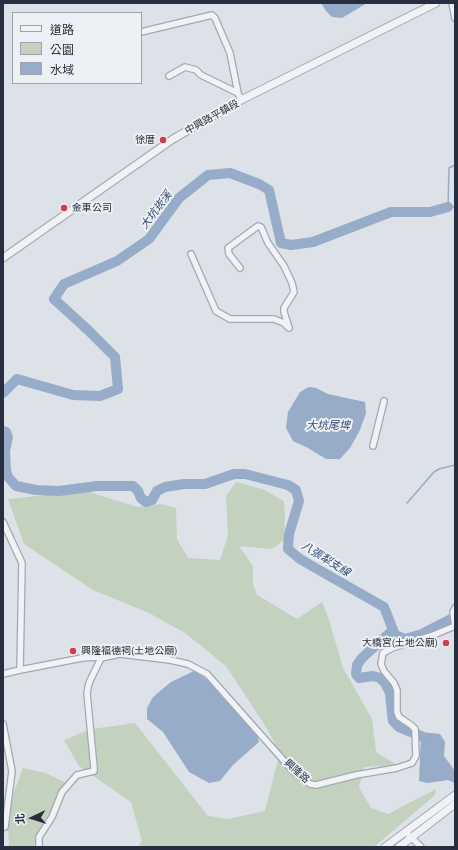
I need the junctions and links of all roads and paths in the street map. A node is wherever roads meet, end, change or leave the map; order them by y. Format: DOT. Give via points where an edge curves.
graph roads {
  1 [pos="436,3"];
  2 [pos="452,3"];
  3 [pos="455,18"];
  4 [pos="142,32"];
  5 [pos="170,76"];
  6 [pos="238,93"];
  7 [pos="241,100"];
  8 [pos="191,254"];
  9 [pos="3,258"];
  10 [pos="240,268"];
  11 [pos="384,401"];
  12 [pos="373,446"];
  13 [pos="3,522"];
  14 [pos="454,610"];
  15 [pos="101,658"];
  16 [pos="20,670"];
  17 [pos="3,674"];
  18 [pos="3,724"];
  19 [pos="455,795"];
  20 [pos="455,804"];
  21 [pos="5,827"];
  22 [pos="406,832"];
  23 [pos="411,838"];
  24 [pos="39,847"];
  25 [pos="385,847"];
  26 [pos="399,847"];
  27 [pos="421,847"];
  1 -- 7 [label="street, 中興路平鎮段"];
  2 -- 3 [label="street"];
  4 -- 6 [label="street" via="212,15 230,53"];
  5 -- 6 [label="street" via="185,67 196,70"];
  6 -- 7 [label="street"];
  7 -- 9 [label="street, 中興路平鎮段" via="173,139"];
  8 -- 10 [label="street" via="216,311 230,319 274,318 289,328 284,308 294,292 292,284 261,227 258,226 228,248 229,254"];
  11 -- 12 [label="street"];
  13 -- 16 [label="street" via="22,563"];
  14 -- 15 [label="street, 興隆路" via="455,626 392,648 383,654 384,671 397,690 399,717 415,729 416,756 412,763 316,785 310,784 293,771 207,674 188,664 170,660 120,654"];
  15 -- 16 [label="street, 興隆路" via="82,658"];
  15 -- 24 [label="street" via="87,693 94,771 77,775 62,792 52,817 39,837"];
  16 -- 17 [label="street, 興隆路"];
  18 -- 21 [label="street" via="12,771"];
  19 -- 22 [label="street"];
  20 -- 23 [label="street"];
  22 -- 23 [label="street"];
  22 -- 25 [label="street"];
  23 -- 26 [label="street"];
  23 -- 27 [label="street"];
}
